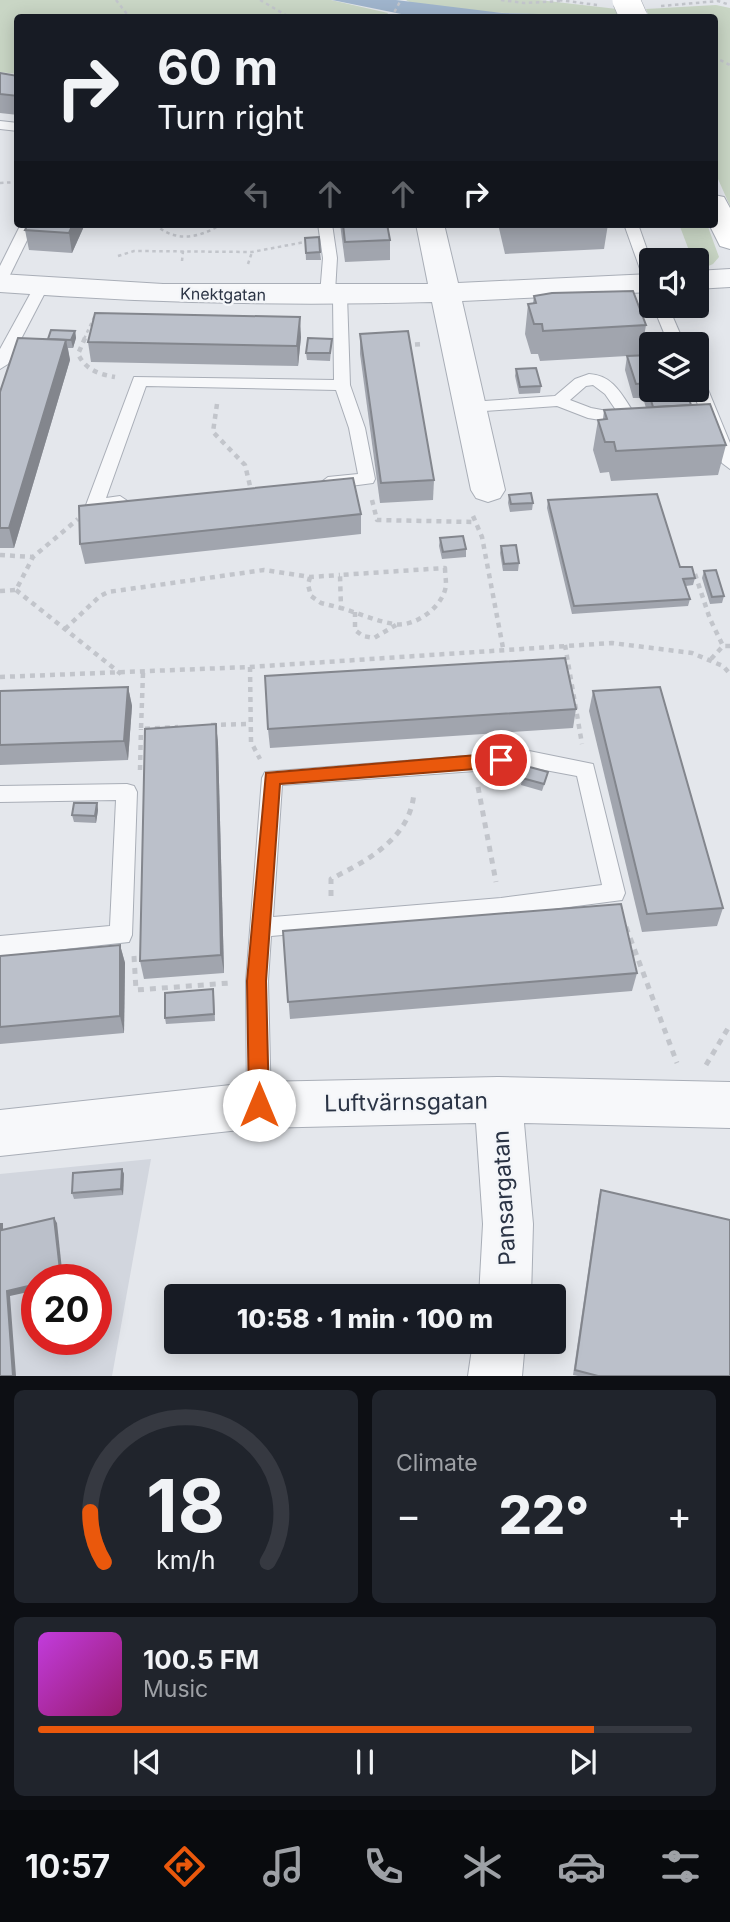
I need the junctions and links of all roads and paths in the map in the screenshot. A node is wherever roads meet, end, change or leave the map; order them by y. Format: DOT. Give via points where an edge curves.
graph roads {
  1 [pos="116,0"];
  2 [pos="260,0"];
  3 [pos="501,0"];
  4 [pos="717,0"];
  5 [pos="563,1"];
  6 [pos="730,5"];
  7 [pos="127,14"];
  8 [pos="284,14"];
  9 [pos="718,212"];
  10 [pos="26,228"];
  11 [pos="158,228"];
  12 [pos="215,228"];
  13 [pos="431,228"];
  14 [pos="632,228"];
  15 [pos="326,231"];
  16 [pos="730,240"];
  17 [pos="639,248"];
  18 [pos="183,251"];
  19 [pos="252,252"];
  20 [pos="118,256"];
  21 [pos="182,261"];
  22 [pos="248,264"];
  23 [pos="730,278"];
  24 [pos="709,279"];
  25 [pos="0,282"];
  26 [pos="639,282"];
  27 [pos="41,287"];
  28 [pos="106,291"];
  29 [pos="445,294"];
  30 [pos="334,295"];
  31 [pos="435,344"];
  32 [pos="342,346"];
  33 [pos="78,354"];
  34 [pos="3,357"];
  35 [pos="140,381"];
  36 [pos="220,383"];
  37 [pos="342,385"];
  38 [pos="559,401"];
  39 [pos="705,402"];
  40 [pos="470,407"];
  41 [pos="730,463"];
  42 [pos="367,479"];
  43 [pos="315,484"];
  44 [pos="251,490"];
  45 [pos="134,501"];
  46 [pos="480,501"];
  47 [pos="95,505"];
  48 [pos="474,522"];
  49 [pos="0,555"];
  50 [pos="33,557"];
  51 [pos="695,574"];
  52 [pos="340,575"];
  53 [pos="310,577"];
  54 [pos="16,590"];
  55 [pos="0,591"];
  56 [pos="341,608"];
  57 [pos="355,612"];
  58 [pos="396,625"];
  59 [pos="65,629"];
  60 [pos="565,645"];
  61 [pos="723,646"];
  62 [pos="730,646"];
  63 [pos="503,648"];
  64 [pos="711,659"];
  65 [pos="250,667"];
  66 [pos="143,673"];
  67 [pos="121,674"];
  68 [pos="730,674"];
  69 [pos="0,677"];
  70 [pos="249,723"];
  71 [pos="209,725"];
  72 [pos="182,727"];
  73 [pos="141,729"];
  74 [pos="473,761"];
  75 [pos="411,766"];
  76 [pos="586,770"];
  77 [pos="272,778"];
  78 [pos="127,792"];
  79 [pos="0,794"];
  80 [pos="614,893"];
  81 [pos="500,907"];
  82 [pos="332,922"];
  83 [pos="261,927"];
  84 [pos="121,935"];
  85 [pos="0,946"];
  86 [pos="257,981"];
  87 [pos="681,1072"];
  88 [pos="498,1100"];
  89 [pos="259,1105"];
  90 [pos="730,1105"];
  91 [pos="0,1133"];
  92 [pos="507,1284"];
  93 [pos="498,1354"];
  94 [pos="495,1376"];
  1 -- 7 [label="path"];
  2 -- 8 [label="path"];
  3 -- 5 [label="path"];
  4 -- 6 [label="path"];
  9 -- 16 [label="main road"];
  10 -- 25 [label="lane"];
  11 -- 12 [label="path" via="173,235 205,234"];
  13 -- 29 [label="street"];
  14 -- 17 [label="lane"];
  15 -- 19 [label="path"];
  15 -- 30 [label="lane"];
  18 -- 19 [label="path"];
  18 -- 20 [label="path" via="134,251"];
  18 -- 21 [label="path"];
  19 -- 22 [label="path"];
  23 -- 24 [label="street"];
  25 -- 27 [label="street, Knektgatan"];
  26 -- 29 [label="street, Knektgatan"];
  27 -- 28 [label="street, Knektgatan"];
  27 -- 34 [label="lane"];
  28 -- 30 [label="street, Knektgatan"];
  28 -- 33 [label="path"];
  29 -- 30 [label="street, Knektgatan"];
  29 -- 40 [label="street"];
  30 -- 32 [label="lane"];
  31 -- 32 [label="path"];
  32 -- 37 [label="lane"];
  33 -- 34 [label="path"];
  33 -- 35 [label="path" via="93,373"];
  35 -- 36 [label="lane"];
  35 -- 47 [label="lane"];
  36 -- 37 [label="lane"];
  36 -- 44 [label="path" via="213,432 245,465"];
  37 -- 42 [label="lane"];
  38 -- 40 [label="lane"];
  39 -- 41 [label="lane"];
  40 -- 46 [label="street"];
  42 -- 43 [label="lane"];
  42 -- 48 [label="path" via="377,520"];
  45 -- 47 [label="lane"];
  46 -- 48 [label="path"];
  47 -- 50 [label="path"];
  48 -- 63 [label="path" via="482,537"];
  49 -- 50 [label="path"];
  50 -- 54 [label="path"];
  51 -- 61 [label="path"];
  52 -- 53 [label="path"];
  52 -- 56 [label="path"];
  52 -- 58 [label="path" via="445,568 441,599 425,617"];
  53 -- 56 [label="path" via="310,596 318,604"];
  53 -- 59 [label="path" via="264,570 108,592"];
  54 -- 55 [label="path"];
  54 -- 59 [label="path"];
  56 -- 57 [label="path"];
  57 -- 58 [label="path"];
  57 -- 58 [label="path" via="355,629 363,636 374,638"];
  59 -- 67 [label="path"];
  60 -- 63 [label="path"];
  60 -- 64 [label="path" via="612,643"];
  60 -- 76 [label="path"];
  61 -- 62 [label="path"];
  61 -- 64 [label="path"];
  63 -- 65 [label="path"];
  64 -- 68 [label="path"];
  65 -- 66 [label="path"];
  65 -- 70 [label="path"];
  66 -- 67 [label="path"];
  66 -- 73 [label="path"];
  67 -- 69 [label="path"];
  70 -- 71 [label="path"];
  70 -- 77 [label="path" via="251,742"];
  72 -- 73 [label="path"];
  73 -- 78 [label="path" via="139,771"];
  74 -- 75 [label="lane"];
  74 -- 76 [label="lane" via="528,759"];
  74 -- 81 [label="path"];
  75 -- 77 [label="lane"];
  75 -- 82 [label="path" via="415,802 409,818 362,863 331,878"];
  76 -- 80 [label="lane"];
  77 -- 83 [label="lane"];
  78 -- 79 [label="lane"];
  78 -- 84 [label="lane"];
  80 -- 81 [label="lane"];
  80 -- 87 [label="path"];
  81 -- 82 [label="lane"];
  82 -- 83 [label="lane"];
  83 -- 86 [label="lane"];
  84 -- 85 [label="lane"];
  84 -- 86 [label="path" via="134,943 136,990"];
  86 -- 89 [label="lane"];
  88 -- 89 [label="street, Luftvärnsgatan"];
  88 -- 90 [label="street, Luftvärnsgatan"];
  88 -- 92 [label="street, Pansargatan"];
  89 -- 91 [label="street, Luftvärnsgatan"];
  93 -- 94 [label="street"];
}
